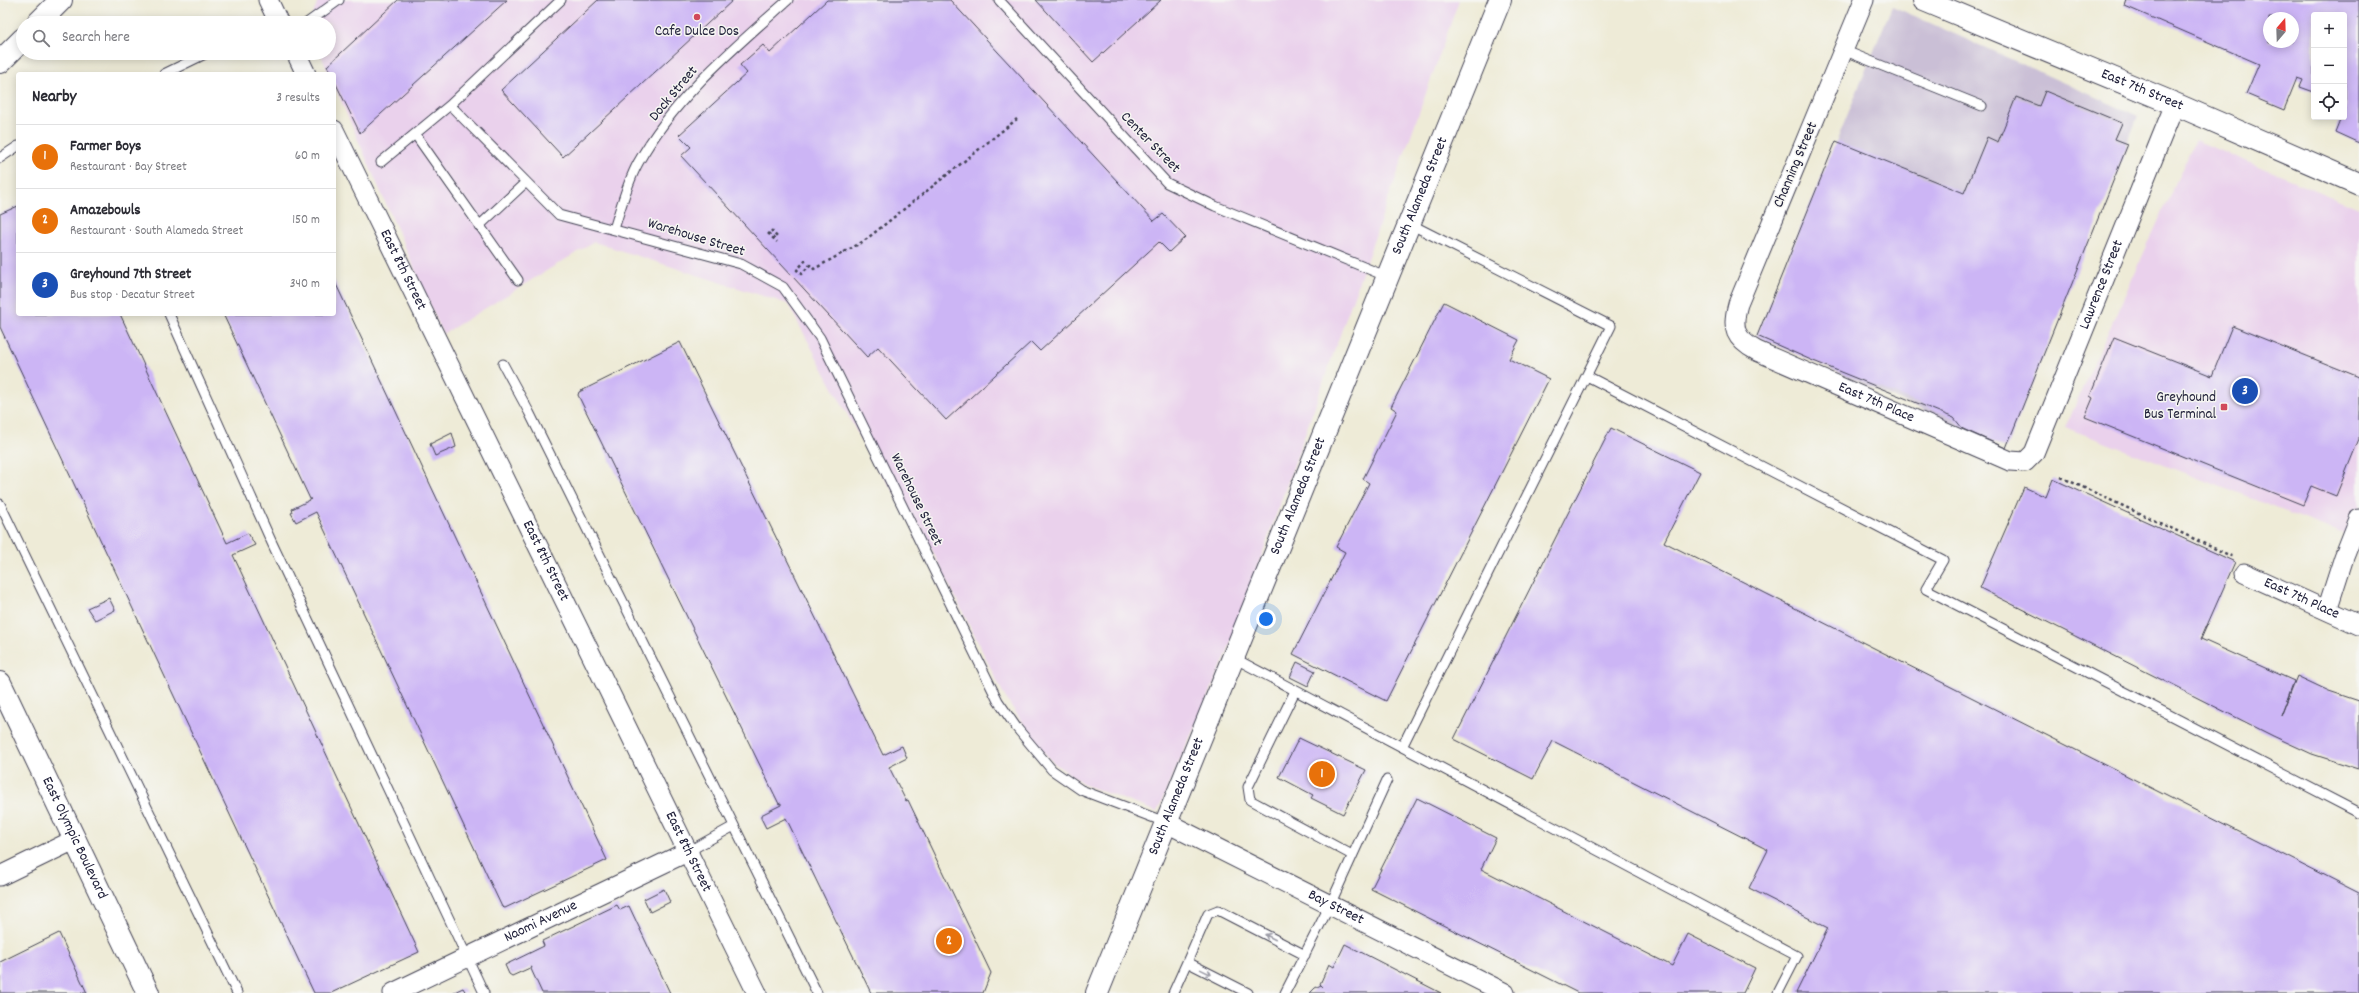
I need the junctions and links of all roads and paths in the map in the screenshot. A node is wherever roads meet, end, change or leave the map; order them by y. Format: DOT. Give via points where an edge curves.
graph roads {
  1 [pos="268,0"];
  2 [pos="339,0"];
  3 [pos="561,0"];
  4 [pos="788,0"];
  5 [pos="999,0"];
  6 [pos="1500,0"];
  7 [pos="1864,0"];
  8 [pos="1924,0"];
  9 [pos="275,16"];
  10 [pos="317,16"];
  11 [pos="16,46"];
  12 [pos="1843,50"];
  13 [pos="192,60"];
  14 [pos="299,60"];
  15 [pos="0,62"];
  16 [pos="168,72"];
  17 [pos="305,72"];
  18 [pos="2175,104"];
  19 [pos="450,105"];
  20 [pos="1982,106"];
  21 [pos="1017,120"];
  22 [pos="336,134"];
  23 [pos="415,134"];
  24 [pos="16,147"];
  25 [pos="0,158"];
  26 [pos="381,162"];
  27 [pos="526,182"];
  28 [pos="2359,184"];
  29 [pos="1409,224"];
  30 [pos="479,226"];
  31 [pos="614,229"];
  32 [pos="771,230"];
  33 [pos="768,233"];
  34 [pos="777,237"];
  35 [pos="777,242"];
  36 [pos="806,260"];
  37 [pos="1388,277"];
  38 [pos="518,280"];
  39 [pos="170,316"];
  40 [pos="1736,330"];
  41 [pos="503,364"];
  42 [pos="1587,376"];
  43 [pos="2025,462"];
  44 [pos="2061,477"];
  45 [pos="0,504"];
  46 [pos="2359,519"];
  47 [pos="2244,573"];
  48 [pos="2327,610"];
  49 [pos="2359,625"];
  50 [pos="1232,657"];
  51 [pos="0,683"];
  52 [pos="1295,690"];
  53 [pos="1402,747"];
  54 [pos="1387,780"];
  55 [pos="2359,813"];
  56 [pos="1165,822"];
  57 [pos="734,826"];
  58 [pos="76,839"];
  59 [pos="689,851"];
  60 [pos="1352,855"];
  61 [pos="0,876"];
  62 [pos="1330,905"];
  63 [pos="1305,954"];
  64 [pos="467,958"];
  65 [pos="1186,962"];
  66 [pos="148,993"];
  67 [pos="237,993"];
  68 [pos="393,993"];
  69 [pos="484,993"];
  70 [pos="757,993"];
  71 [pos="817,993"];
  72 [pos="1097,993"];
  73 [pos="1173,993"];
  74 [pos="1248,993"];
  75 [pos="1285,993"];
  76 [pos="1505,993"];
  77 [pos="1778,993"];
  1 -- 9 [label="street"];
  2 -- 10 [label="lane"];
  3 -- 19 [label="lane"];
  4 -- 31 [label="lane, Dock Street" via="718,64 675,109 638,163"];
  5 -- 37 [label="lane, Center Street" via="1167,183 1201,200"];
  6 -- 29 [label="main road, South Alameda Street"];
  7 -- 12 [label="street, Channing Street"];
  8 -- 18 [label="main road, East 7th Street"];
  11 -- 15 [label="main road"];
  12 -- 20 [label="lane"];
  12 -- 40 [label="street, Channing Street" via="1738,304 1735,316"];
  13 -- 16 [label="lane"];
  14 -- 17 [label="street"];
  18 -- 28 [label="main road, East 7th Street"];
  18 -- 43 [label="street, Lawrence Street" via="2041,438 2034,453"];
  19 -- 23 [label="lane"];
  19 -- 27 [label="lane, Warehouse Street"];
  21 -- 36 [label="path" via="864,241 814,269 810,265 801,274 797,270"];
  22 -- 59 [label="street, East 8th Street"];
  23 -- 26 [label="lane"];
  23 -- 30 [label="lane"];
  24 -- 25 [label="lane"];
  27 -- 30 [label="lane"];
  27 -- 31 [label="lane, Warehouse Street" via="558,215"];
  29 -- 37 [label="main road, South Alameda Street"];
  29 -- 42 [label="lane" via="1611,326"];
  30 -- 38 [label="lane"];
  31 -- 56 [label="lane, Warehouse Street" via="740,264 783,287 820,338 998,701 1016,728 1052,770 1081,790"];
  32 -- 34 [label="path"];
  33 -- 35 [label="path"];
  37 -- 50 [label="main road, South Alameda Street"];
  39 -- 64 [label="lane" via="272,543"];
  40 -- 43 [label="street, East 7th Place" via="1742,342 1757,351 1993,455 2010,461"];
  41 -- 57 [label="lane"];
  42 -- 53 [label="lane"];
  42 -- 55 [label="lane" via="1942,560 1926,589"];
  44 -- 47 [label="path" via="2241,561"];
  45 -- 67 [label="lane"];
  46 -- 48 [label="street"];
  47 -- 48 [label="street, East 7th Place"];
  48 -- 49 [label="street, East 7th Place"];
  50 -- 52 [label="lane"];
  50 -- 56 [label="main road, South Alameda Street"];
  51 -- 58 [label="main road, East Olympic Boulevard"];
  52 -- 53 [label="lane"];
  52 -- 60 [label="lane" via="1248,787 1250,800"];
  53 -- 77 [label="lane" via="1797,956"];
  54 -- 60 [label="lane"];
  56 -- 62 [label="street, Bay Street"];
  56 -- 72 [label="main road, South Alameda Street"];
  57 -- 59 [label="lane"];
  57 -- 71 [label="lane"];
  58 -- 61 [label="street"];
  58 -- 66 [label="main road, East Olympic Boulevard"];
  59 -- 64 [label="street, Naomi Avenue"];
  59 -- 70 [label="street, East 8th Street"];
  60 -- 62 [label="lane"];
  62 -- 63 [label="lane"];
  62 -- 76 [label="street, Bay Street"];
  63 -- 65 [label="lane, one-way" via="1218,910 1208,914"];
  63 -- 75 [label="lane"];
  64 -- 68 [label="street, Naomi Avenue"];
  64 -- 69 [label="lane"];
  65 -- 73 [label="lane"];
  65 -- 74 [label="lane, one-way"];
}
